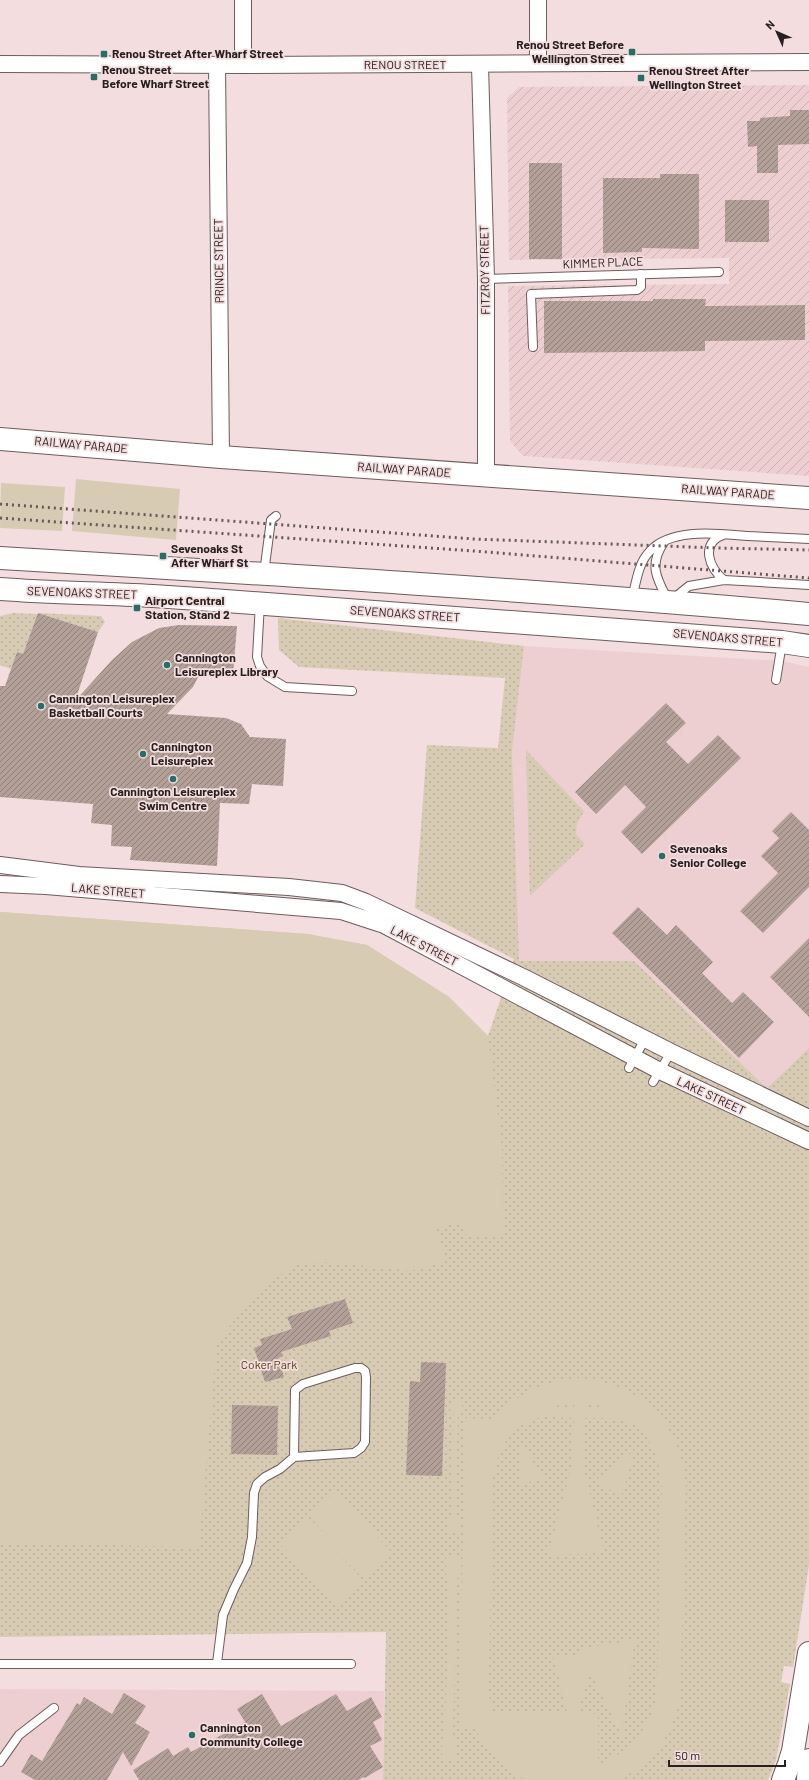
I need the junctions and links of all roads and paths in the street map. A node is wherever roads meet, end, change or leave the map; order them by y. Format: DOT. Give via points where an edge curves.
graph roads {
  1 [pos="243,0"];
  2 [pos="538,0"];
  3 [pos="809,62"];
  4 [pos="538,63"];
  5 [pos="0,64"];
  6 [pos="217,65"];
  7 [pos="243,65"];
  8 [pos="480,65"];
  9 [pos="719,272"];
  10 [pos="641,274"];
  11 [pos="486,279"];
  12 [pos="533,347"];
  13 [pos="0,439"];
  14 [pos="221,457"];
  15 [pos="486,475"];
  16 [pos="809,498"];
  17 [pos="276,516"];
  18 [pos="724,534"];
  19 [pos="809,539"];
  20 [pos="664,541"];
  21 [pos="0,558"];
  22 [pos="264,574"];
  23 [pos="724,580"];
  24 [pos="809,585"];
  25 [pos="0,589"];
  26 [pos="632,599"];
  27 [pos="669,602"];
  28 [pos="260,603"];
  29 [pos="809,615"];
  30 [pos="619,629"];
  31 [pos="782,642"];
  32 [pos="809,646"];
  33 [pos="776,680"];
  34 [pos="352,691"];
  35 [pos="0,865"];
  36 [pos="0,884"];
  37 [pos="645,1039"];
  38 [pos="671,1052"];
  39 [pos="632,1063"];
  40 [pos="656,1077"];
  41 [pos="809,1118"];
  42 [pos="809,1141"];
  43 [pos="294,1456"];
  44 [pos="809,1653"];
  45 [pos="217,1663"];
  46 [pos="0,1664"];
  47 [pos="351,1664"];
  48 [pos="54,1708"];
  49 [pos="809,1760"];
  50 [pos="0,1762"];
  51 [pos="783,1780"];
  52 [pos="808,1780"];
  1 -- 7 [label="street"];
  2 -- 4 [label="street"];
  3 -- 4 [label="street, RENOU STREET"];
  4 -- 8 [label="street, RENOU STREET"];
  5 -- 6 [label="street, RENOU STREET"];
  6 -- 7 [label="street, RENOU STREET"];
  6 -- 14 [label="street, PRINCE STREET"];
  7 -- 8 [label="street, RENOU STREET"];
  8 -- 11 [label="street, FITZROY STREET"];
  9 -- 10 [label="lane, KIMMER PLACE"];
  10 -- 11 [label="lane, KIMMER PLACE"];
  10 -- 12 [label="lane" via="641,287 637,290 531,294"];
  11 -- 15 [label="street, FITZROY STREET"];
  13 -- 14 [label="main road, RAILWAY PARADE"];
  14 -- 15 [label="main road, RAILWAY PARADE"];
  15 -- 16 [label="main road, RAILWAY PARADE"];
  17 -- 22 [label="lane" via="271,520 271,544"];
  18 -- 19 [label="lane"];
  18 -- 20 [label="lane" via="685,535"];
  18 -- 23 [label="lane" via="714,540 709,549 712,569"];
  20 -- 26 [label="lane" via="654,547 644,560"];
  20 -- 27 [label="lane" via="654,568"];
  21 -- 22 [label="main road"];
  22 -- 26 [label="main road"];
  23 -- 24 [label="lane"];
  23 -- 27 [label="lane" via="689,586"];
  25 -- 28 [label="main road, SEVENOAKS STREET"];
  26 -- 27 [label="main road"];
  26 -- 30 [label="main road"];
  27 -- 29 [label="main road"];
  28 -- 30 [label="main road, SEVENOAKS STREET"];
  28 -- 34 [label="lane" via="257,656 266,676 285,687"];
  29 -- 31 [label="main road" via="794,626"];
  30 -- 31 [label="main road, SEVENOAKS STREET"];
  31 -- 32 [label="main road, SEVENOAKS STREET"];
  31 -- 33 [label="lane"];
  35 -- 37 [label="street, LAKE STREET" via="79,875 289,887 342,893 509,970"];
  36 -- 39 [label="street, LAKE STREET" via="347,913 384,926"];
  37 -- 38 [label="street, LAKE STREET"];
  37 -- 39 [label="lane"];
  38 -- 40 [label="lane"];
  38 -- 41 [label="street, LAKE STREET"];
  39 -- 40 [label="street, LAKE STREET"];
  40 -- 42 [label="street, LAKE STREET"];
  43 -- 43 [label="lane" via="354,1453 362,1448 365,1442 366,1377 361,1368 298,1387 295,1395"];
  43 -- 45 [label="lane" via="257,1484 247,1563 223,1615"];
  44 -- 51 [label="main road" via="793,1750"];
  45 -- 46 [label="lane"];
  45 -- 47 [label="lane"];
  48 -- 50 [label="lane" via="19,1735"];
  49 -- 52 [label="main road"];
}
